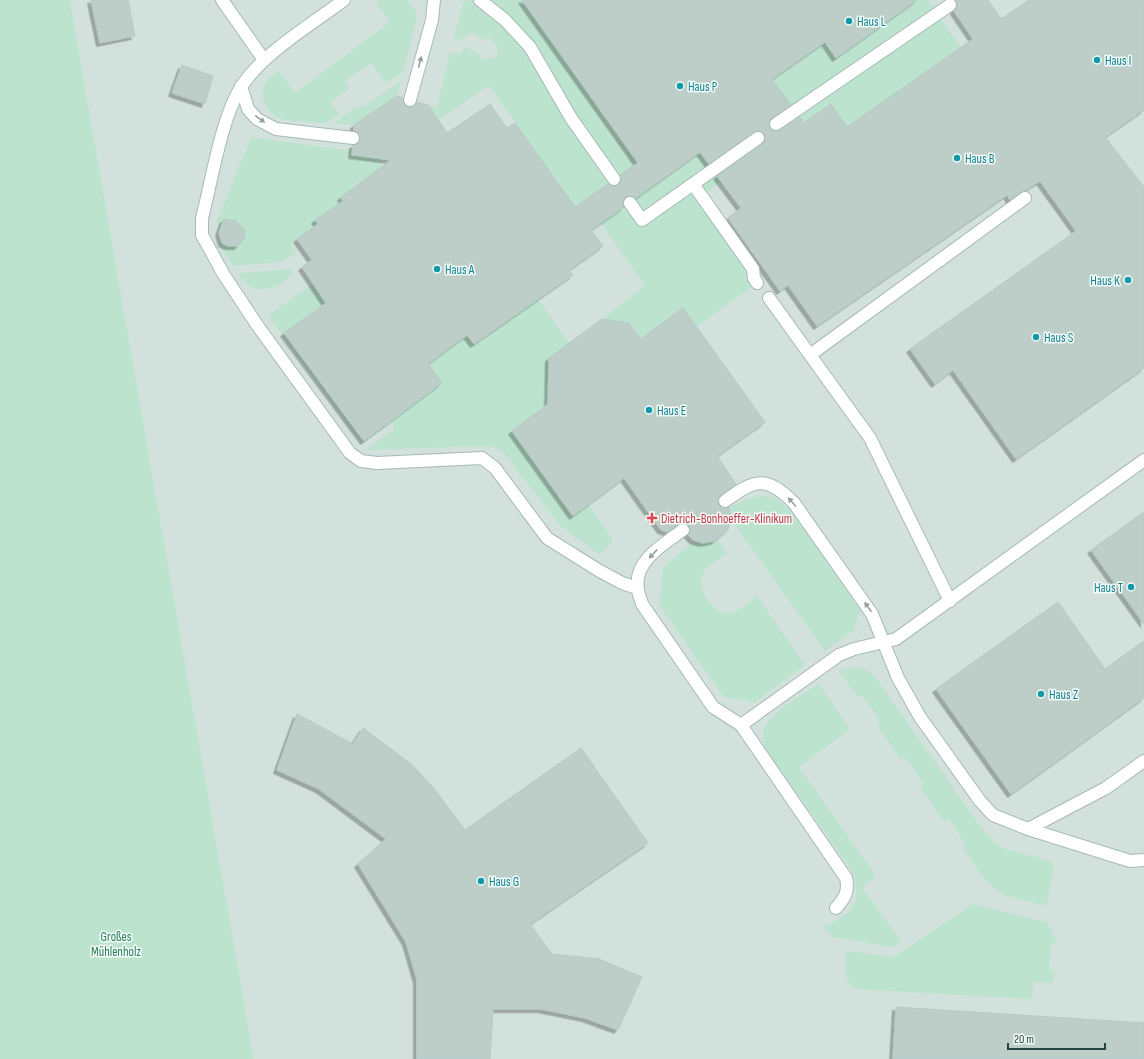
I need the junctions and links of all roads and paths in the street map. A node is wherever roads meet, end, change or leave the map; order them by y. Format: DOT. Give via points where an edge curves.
graph roads {
  1 [pos="222,0"];
  2 [pos="344,0"];
  3 [pos="434,0"];
  4 [pos="480,0"];
  5 [pos="950,5"];
  6 [pos="264,60"];
  7 [pos="242,86"];
  8 [pos="410,100"];
  9 [pos="776,124"];
  10 [pos="354,138"];
  11 [pos="758,138"];
  12 [pos="614,179"];
  13 [pos="693,184"];
  14 [pos="1025,198"];
  15 [pos="630,203"];
  16 [pos="757,283"];
  17 [pos="769,298"];
  18 [pos="810,355"];
  19 [pos="1144,460"];
  20 [pos="724,501"];
  21 [pos="683,530"];
  22 [pos="637,588"];
  23 [pos="950,601"];
  24 [pos="883,643"];
  25 [pos="741,725"];
  26 [pos="1144,761"];
  27 [pos="1028,829"];
  28 [pos="1144,860"];
  29 [pos="836,908"];
  1 -- 6 [label="lane"];
  2 -- 6 [label="lane"];
  8 -- 3 [label="lane, one-way" via="432,20"];
  4 -- 12 [label="lane" via="505,20 530,47 571,118"];
  5 -- 9 [label="lane"];
  6 -- 7 [label="lane"];
  7 -- 10 [label="lane, one-way" via="248,109 257,119 276,129"];
  7 -- 22 [label="lane" via="227,116 202,218 202,235 224,276 350,453 361,461 377,463 482,458 495,468 547,538 604,574"];
  11 -- 13 [label="lane"];
  13 -- 15 [label="lane" via="642,220"];
  13 -- 16 [label="lane" via="753,268"];
  14 -- 18 [label="lane"];
  17 -- 18 [label="lane"];
  18 -- 23 [label="lane" via="870,438"];
  19 -- 23 [label="lane"];
  24 -- 20 [label="lane, one-way" via="872,614 794,503 781,490 769,484 755,483 745,486"];
  21 -- 22 [label="lane, one-way" via="658,548 646,561 639,574"];
  22 -- 25 [label="lane" via="642,604 713,707"];
  23 -- 24 [label="lane" via="896,639"];
  24 -- 25 [label="lane" via="839,655"];
  24 -- 27 [label="lane" via="898,678 920,717 980,801 993,815"];
  25 -- 29 [label="lane" via="846,878 848,890"];
  26 -- 27 [label="lane" via="1106,788"];
  27 -- 28 [label="lane" via="1130,861"];
}
